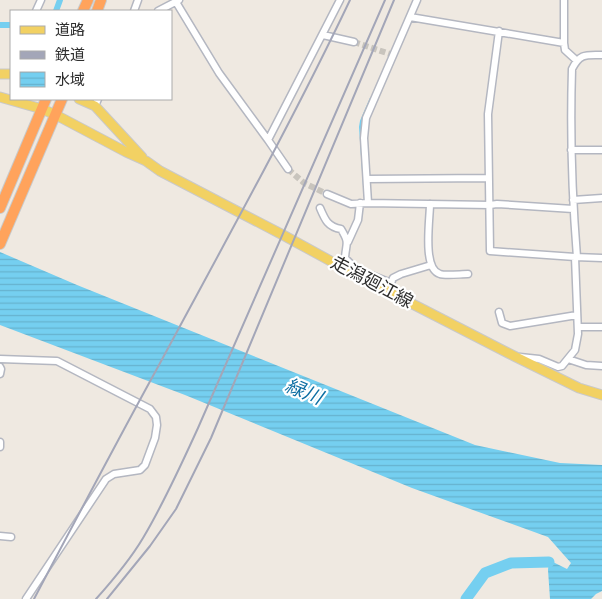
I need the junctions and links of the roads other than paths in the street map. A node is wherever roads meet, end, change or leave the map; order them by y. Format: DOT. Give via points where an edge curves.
graph roads {
  1 [pos="340,0"];
  2 [pos="417,0"];
  3 [pos="564,0"];
  4 [pos="177,1"];
  5 [pos="160,10"];
  6 [pos="410,17"];
  7 [pos="499,31"];
  8 [pos="323,35"];
  9 [pos="354,42"];
  10 [pos="564,43"];
  11 [pos="602,55"];
  12 [pos="576,60"];
  13 [pos="0,97"];
  14 [pos="46,100"];
  15 [pos="62,100"];
  16 [pos="96,102"];
  17 [pos="40,113"];
  18 [pos="54,119"];
  19 [pos="268,140"];
  20 [pos="571,150"];
  21 [pos="602,150"];
  22 [pos="146,161"];
  23 [pos="288,170"];
  24 [pos="488,178"];
  25 [pos="367,179"];
  26 [pos="327,194"];
  27 [pos="602,198"];
  28 [pos="573,200"];
  29 [pos="360,203"];
  30 [pos="368,203"];
  31 [pos="430,204"];
  32 [pos="490,205"];
  33 [pos="0,208"];
  34 [pos="320,208"];
  35 [pos="573,209"];
  36 [pos="348,242"];
  37 [pos="0,244"];
  38 [pos="576,257"];
  39 [pos="602,258"];
  40 [pos="431,265"];
  41 [pos="357,272"];
  42 [pos="468,274"];
  43 [pos="499,312"];
  44 [pos="578,315"];
  45 [pos="578,327"];
  46 [pos="602,327"];
  47 [pos="514,356"];
  48 [pos="0,359"];
  49 [pos="568,359"];
  50 [pos="602,366"];
  51 [pos="0,367"];
  52 [pos="0,374"];
  53 [pos="602,395"];
  54 [pos="0,442"];
  55 [pos="0,448"];
  56 [pos="0,536"];
  57 [pos="11,537"];
  58 [pos="26,599"];
  1 -- 8 [label="street"];
  2 -- 6 [label="street"];
  3 -- 10 [label="street"];
  4 -- 5 [label="street"];
  4 -- 19 [label="street" via="219,73"];
  6 -- 7 [label="street"];
  6 -- 25 [label="street" via="366,118"];
  7 -- 10 [label="street"];
  7 -- 24 [label="street" via="488,103"];
  8 -- 9 [label="street"];
  8 -- 19 [label="street"];
  10 -- 12 [label="street" via="565,50"];
  11 -- 12 [label="street" via="585,55"];
  12 -- 20 [label="street" via="572,69"];
  13 -- 17 [label="main road, 走潟廻江線"];
  14 -- 17 [label="highway"];
  15 -- 18 [label="highway"];
  16 -- 22 [label="main road, 走潟廻江線"];
  17 -- 18 [label="main road, 走潟廻江線"];
  17 -- 33 [label="highway"];
  18 -- 22 [label="main road, 走潟廻江線"];
  18 -- 37 [label="highway"];
  19 -- 23 [label="street"];
  20 -- 21 [label="street"];
  20 -- 28 [label="street"];
  22 -- 41 [label="main road, 走潟廻江線" via="160,172"];
  24 -- 25 [label="street"];
  24 -- 32 [label="street"];
  25 -- 30 [label="street"];
  26 -- 29 [label="street" via="351,204"];
  27 -- 28 [label="street"];
  28 -- 35 [label="street"];
  29 -- 30 [label="street"];
  29 -- 36 [label="street" via="358,220"];
  30 -- 31 [label="street"];
  31 -- 32 [label="street"];
  31 -- 40 [label="street" via="428,256"];
  32 -- 35 [label="street"];
  32 -- 38 [label="street" via="490,251"];
  34 -- 36 [label="street" via="323,217 333,228 341,229"];
  35 -- 38 [label="street"];
  36 -- 41 [label="street" via="345,258"];
  38 -- 39 [label="street"];
  38 -- 44 [label="street"];
  40 -- 41 [label="street" via="401,274 391,283"];
  40 -- 42 [label="street" via="440,274"];
  41 -- 47 [label="main road, 走潟廻江線"];
  43 -- 44 [label="street" via="502,323 510,326"];
  44 -- 45 [label="street"];
  45 -- 46 [label="street"];
  45 -- 49 [label="street" via="576,350"];
  47 -- 49 [label="street" via="539,359 558,367"];
  47 -- 53 [label="main road, 走潟廻江線" via="579,388"];
  48 -- 58 [label="street" via="56,361 150,408 157,425 146,465 140,470 114,474 106,479"];
  49 -- 50 [label="street" via="586,366"];
  51 -- 52 [label="street"];
  54 -- 55 [label="street"];
  56 -- 57 [label="street"];
}
